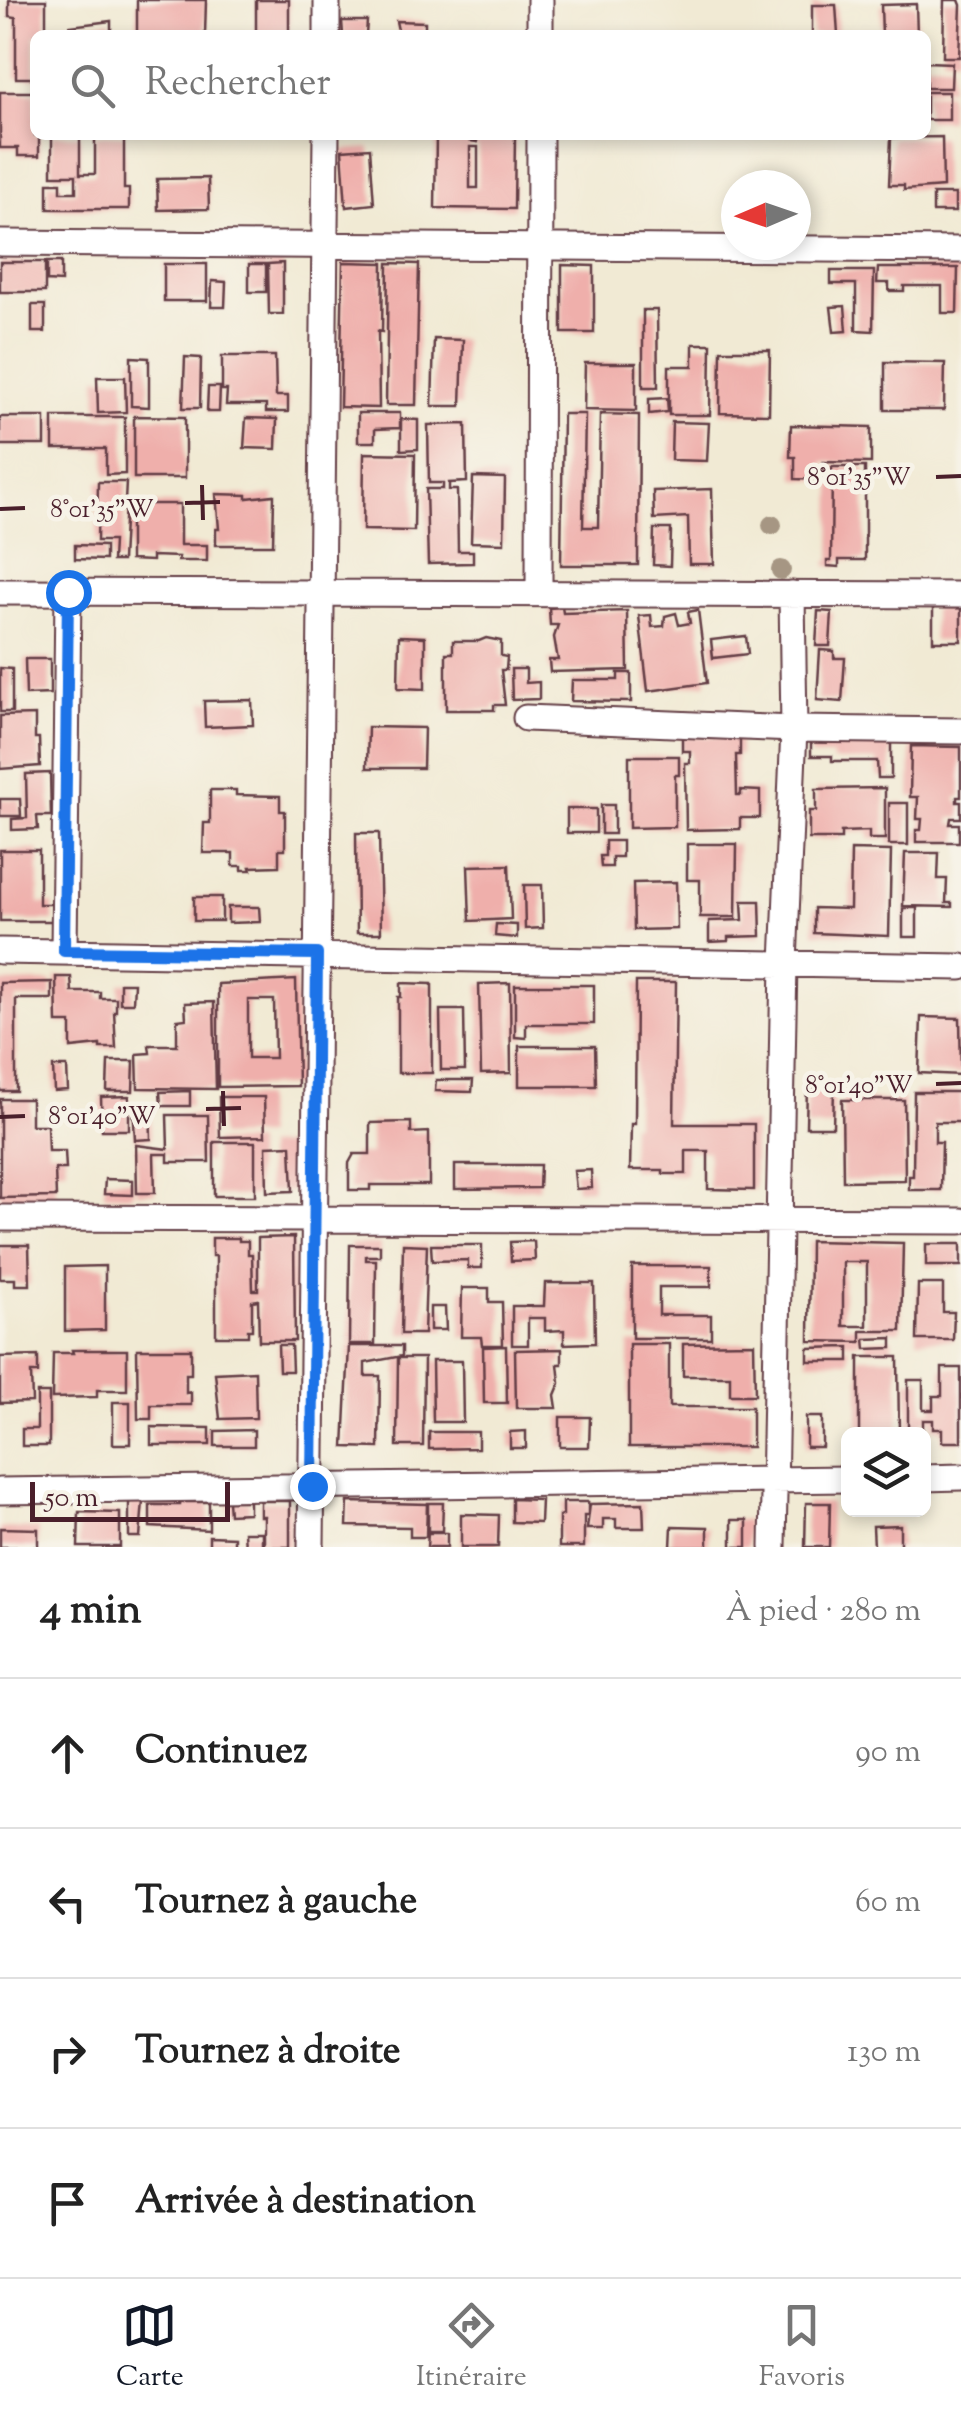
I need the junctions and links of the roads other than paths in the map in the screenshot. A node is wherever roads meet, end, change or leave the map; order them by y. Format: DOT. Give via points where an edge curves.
graph roads {
  1 [pos="327,0"];
  2 [pos="540,0"];
  3 [pos="326,30"];
  4 [pos="540,30"];
  5 [pos="326,140"];
  6 [pos="540,140"];
  7 [pos="0,243"];
  8 [pos="324,245"];
  9 [pos="540,248"];
  10 [pos="961,250"];
  11 [pos="0,592"];
  12 [pos="68,592"];
  13 [pos="321,592"];
  14 [pos="539,593"];
  15 [pos="792,594"];
  16 [pos="961,594"];
  17 [pos="526,718"];
  18 [pos="794,729"];
  19 [pos="961,731"];
  20 [pos="0,951"];
  21 [pos="64,951"];
  22 [pos="317,954"];
  23 [pos="784,964"];
  24 [pos="961,967"];
  25 [pos="0,1218"];
  26 [pos="315,1218"];
  27 [pos="780,1220"];
  28 [pos="961,1221"];
  29 [pos="961,1477"];
  30 [pos="841,1478"];
  31 [pos="931,1478"];
  32 [pos="774,1480"];
  33 [pos="312,1486"];
  34 [pos="0,1491"];
  35 [pos="311,1547"];
  36 [pos="773,1547"];
  1 -- 3 [label="street"];
  2 -- 4 [label="street"];
  5 -- 8 [label="street"];
  6 -- 9 [label="street"];
  7 -- 8 [label="street"];
  8 -- 9 [label="street"];
  8 -- 13 [label="street"];
  9 -- 10 [label="street"];
  9 -- 14 [label="street"];
  11 -- 12 [label="street"];
  12 -- 13 [label="street"];
  12 -- 21 [label="street"];
  13 -- 14 [label="street"];
  13 -- 22 [label="street"];
  14 -- 15 [label="street"];
  15 -- 16 [label="street"];
  15 -- 18 [label="street"];
  17 -- 18 [label="street"];
  18 -- 19 [label="street"];
  18 -- 23 [label="street"];
  20 -- 21 [label="street"];
  21 -- 22 [label="street"];
  22 -- 23 [label="street"];
  22 -- 26 [label="street"];
  23 -- 24 [label="street"];
  23 -- 27 [label="street"];
  25 -- 26 [label="street"];
  26 -- 27 [label="street"];
  26 -- 33 [label="street"];
  27 -- 28 [label="street"];
  27 -- 32 [label="street"];
  29 -- 31 [label="street"];
  30 -- 32 [label="street"];
  32 -- 33 [label="street"];
  32 -- 36 [label="street"];
  33 -- 34 [label="street"];
  33 -- 35 [label="street"];
}
